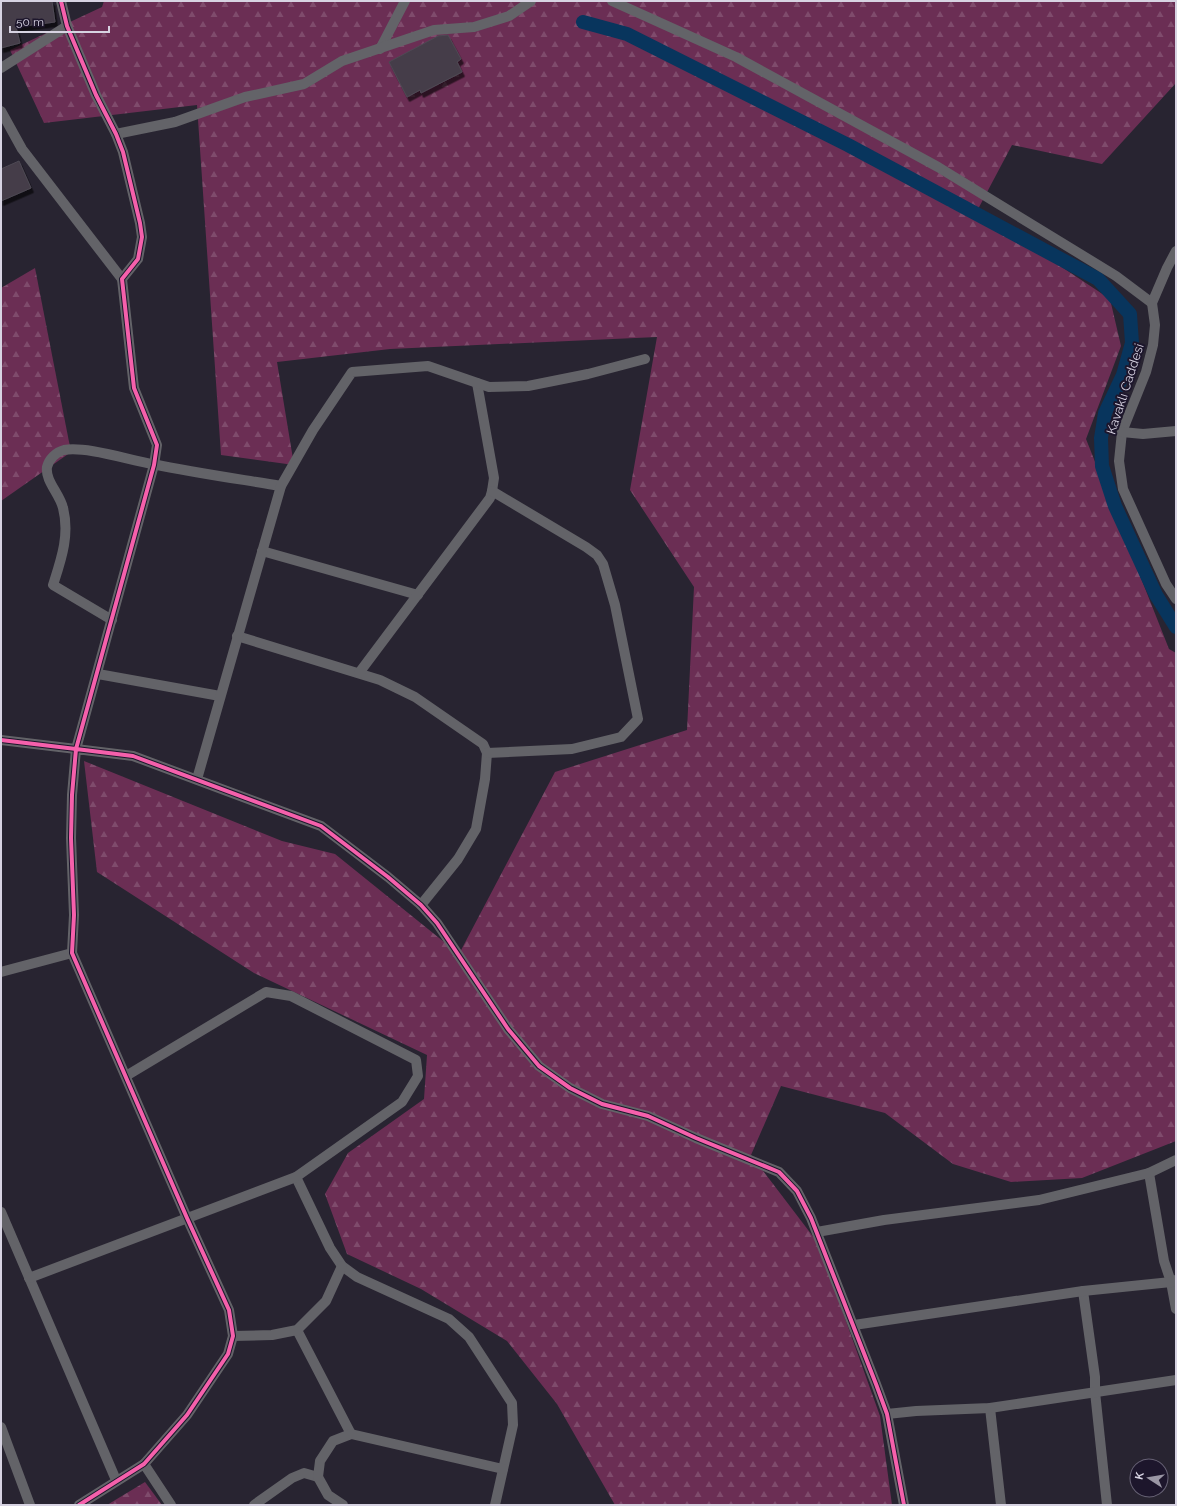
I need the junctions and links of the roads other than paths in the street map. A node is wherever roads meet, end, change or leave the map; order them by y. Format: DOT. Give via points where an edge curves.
graph roads {
  1 [pos="61,1"];
  2 [pos="405,1"];
  3 [pos="531,1"];
  4 [pos="612,1"];
  5 [pos="67,26"];
  6 [pos="380,49"];
  7 [pos="1,68"];
  8 [pos="1,111"];
  9 [pos="116,134"];
  10 [pos="1176,251"];
  11 [pos="122,279"];
  12 [pos="1152,303"];
  13 [pos="645,359"];
  14 [pos="477,383"];
  15 [pos="1176,431"];
  16 [pos="1122,432"];
  17 [pos="154,465"];
  18 [pos="281,486"];
  19 [pos="492,491"];
  20 [pos="262,551"];
  21 [pos="418,595"];
  22 [pos="1176,599"];
  23 [pos="112,620"];
  24 [pos="237,636"];
  25 [pos="98,674"];
  26 [pos="359,674"];
  27 [pos="220,696"];
  28 [pos="1,740"];
  29 [pos="76,749"];
  30 [pos="487,752"];
  31 [pos="197,779"];
  32 [pos="421,905"];
  33 [pos="72,953"];
  34 [pos="1,972"];
  35 [pos="126,1076"];
  36 [pos="1176,1160"];
  37 [pos="1150,1173"];
  38 [pos="296,1177"];
  39 [pos="2,1217"];
  40 [pos="187,1218"];
  41 [pos="817,1232"];
  42 [pos="342,1266"];
  43 [pos="29,1278"];
  44 [pos="1173,1281"];
  45 [pos="1083,1291"];
  46 [pos="1176,1309"];
  47 [pos="854,1325"];
  48 [pos="297,1330"];
  49 [pos="233,1336"];
  50 [pos="1176,1380"];
  51 [pos="1095,1392"];
  52 [pos="990,1408"];
  53 [pos="887,1414"];
  54 [pos="1,1427"];
  55 [pos="351,1434"];
  56 [pos="144,1464"];
  57 [pos="503,1469"];
  58 [pos="318,1477"];
  59 [pos="116,1480"];
  60 [pos="30,1505"];
  61 [pos="79,1505"];
  62 [pos="171,1505"];
  63 [pos="254,1505"];
  64 [pos="343,1505"];
  65 [pos="495,1505"];
  66 [pos="904,1505"];
  67 [pos="1001,1505"];
  68 [pos="1107,1505"];
  1 -- 5 [label="street"];
  2 -- 6 [label="street"];
  3 -- 6 [label="street" via="509,16 474,27 434,30"];
  4 -- 12 [label="street" via="736,57 938,167 1116,276"];
  5 -- 7 [label="street"];
  5 -- 9 [label="street" via="96,95"];
  6 -- 9 [label="street" via="342,61 304,84 245,97 175,122"];
  8 -- 11 [label="street" via="22,149"];
  9 -- 11 [label="street" via="123,152 142,237 138,259"];
  10 -- 12 [label="street"];
  11 -- 17 [label="street" via="134,388 157,445"];
  12 -- 16 [label="street, Kavaklı Caddesi" via="1155,325 1153,345 1146,372"];
  13 -- 14 [label="street" via="528,386 489,387"];
  14 -- 18 [label="street" via="428,366 352,372 313,430"];
  14 -- 19 [label="street" via="494,478"];
  15 -- 16 [label="street" via="1143,434"];
  16 -- 22 [label="street, Kavaklı Caddesi" via="1119,461 1123,489 1166,584"];
  17 -- 18 [label="street"];
  17 -- 23 [label="street"];
  17 -- 23 [label="street" via="96,452 63,450 53,456 47,467 49,479 60,497 66,529 63,553 53,585"];
  18 -- 20 [label="street"];
  19 -- 21 [label="street" via="486,504"];
  19 -- 30 [label="street" via="586,548 603,564 638,719 621,737 572,749"];
  20 -- 21 [label="street"];
  20 -- 24 [label="street"];
  21 -- 26 [label="street"];
  23 -- 25 [label="street"];
  24 -- 26 [label="street"];
  24 -- 27 [label="street"];
  25 -- 27 [label="street"];
  25 -- 29 [label="street"];
  26 -- 30 [label="street" via="380,680 415,697 483,744"];
  27 -- 31 [label="street"];
  28 -- 29 [label="street"];
  29 -- 31 [label="street" via="134,756"];
  29 -- 33 [label="street" via="71,838 74,915"];
  30 -- 32 [label="street" via="476,829 458,859"];
  31 -- 32 [label="street" via="321,826"];
  32 -- 41 [label="street" via="437,923 508,1029 539,1066 570,1088 602,1104 648,1116 779,1172 797,1191"];
  33 -- 34 [label="street"];
  33 -- 35 [label="street"];
  35 -- 38 [label="street" via="266,992 291,996 416,1060 418,1076 402,1102"];
  35 -- 40 [label="street"];
  36 -- 37 [label="street"];
  37 -- 41 [label="street" via="1039,1200 884,1220"];
  37 -- 44 [label="street" via="1164,1260"];
  38 -- 40 [label="street"];
  38 -- 42 [label="street" via="330,1248"];
  39 -- 43 [label="street"];
  40 -- 43 [label="street"];
  40 -- 49 [label="street" via="229,1310"];
  41 -- 47 [label="street"];
  42 -- 48 [label="street" via="326,1302"];
  42 -- 57 [label="street" via="357,1277 449,1319 469,1337 512,1403 513,1425"];
  43 -- 59 [label="street"];
  44 -- 45 [label="street"];
  44 -- 46 [label="street"];
  45 -- 47 [label="street"];
  45 -- 51 [label="street"];
  47 -- 53 [label="street"];
  48 -- 49 [label="street" via="272,1335"];
  48 -- 55 [label="street"];
  49 -- 56 [label="street" via="228,1354 187,1415"];
  50 -- 51 [label="street"];
  51 -- 52 [label="street"];
  51 -- 68 [label="street"];
  52 -- 53 [label="street"];
  52 -- 67 [label="street"];
  53 -- 66 [label="street"];
  54 -- 60 [label="street"];
  55 -- 57 [label="street"];
  55 -- 58 [label="street" via="333,1440 320,1461"];
  56 -- 59 [label="street"];
  56 -- 62 [label="street"];
  57 -- 65 [label="street"];
  58 -- 63 [label="street" via="304,1473 292,1478"];
  58 -- 64 [label="street" via="328,1495"];
  59 -- 61 [label="street"];
}
